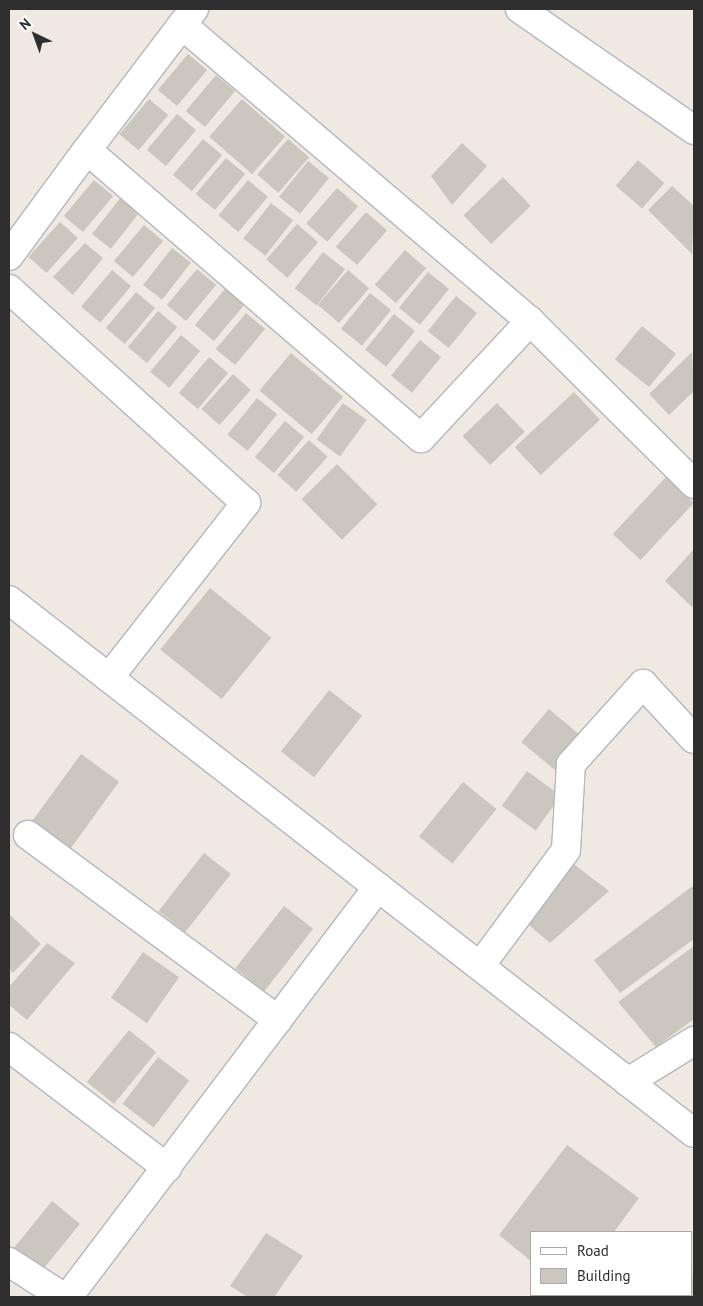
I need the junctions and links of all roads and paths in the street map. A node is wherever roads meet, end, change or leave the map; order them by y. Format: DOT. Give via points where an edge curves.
graph roads {
  1 [pos="520,9"];
  2 [pos="188,17"];
  3 [pos="694,130"];
  4 [pos="87,150"];
  5 [pos="9,256"];
  6 [pos="9,289"];
  7 [pos="530,321"];
  8 [pos="694,484"];
  9 [pos="9,600"];
  10 [pos="109,678"];
  11 [pos="694,739"];
  12 [pos="28,834"];
  13 [pos="378,887"];
  14 [pos="480,966"];
  15 [pos="278,1020"];
  16 [pos="694,1041"];
  17 [pos="9,1047"];
  18 [pos="628,1082"];
  19 [pos="694,1133"];
  20 [pos="167,1168"];
  21 [pos="9,1262"];
  22 [pos="63,1297"];
  23 [pos="68,1297"];
  1 -- 3 [label="street"];
  2 -- 4 [label="street"];
  2 -- 7 [label="street"];
  4 -- 5 [label="street"];
  4 -- 7 [label="street" via="421,438"];
  6 -- 10 [label="street" via="246,503"];
  7 -- 8 [label="street"];
  9 -- 10 [label="street"];
  10 -- 13 [label="street"];
  11 -- 14 [label="street" via="643,684 571,764 566,850"];
  12 -- 15 [label="street"];
  13 -- 14 [label="street"];
  13 -- 15 [label="street"];
  14 -- 18 [label="street"];
  15 -- 20 [label="street"];
  16 -- 18 [label="street"];
  17 -- 20 [label="street"];
  18 -- 19 [label="street"];
  20 -- 23 [label="street"];
  21 -- 22 [label="street"];
}
